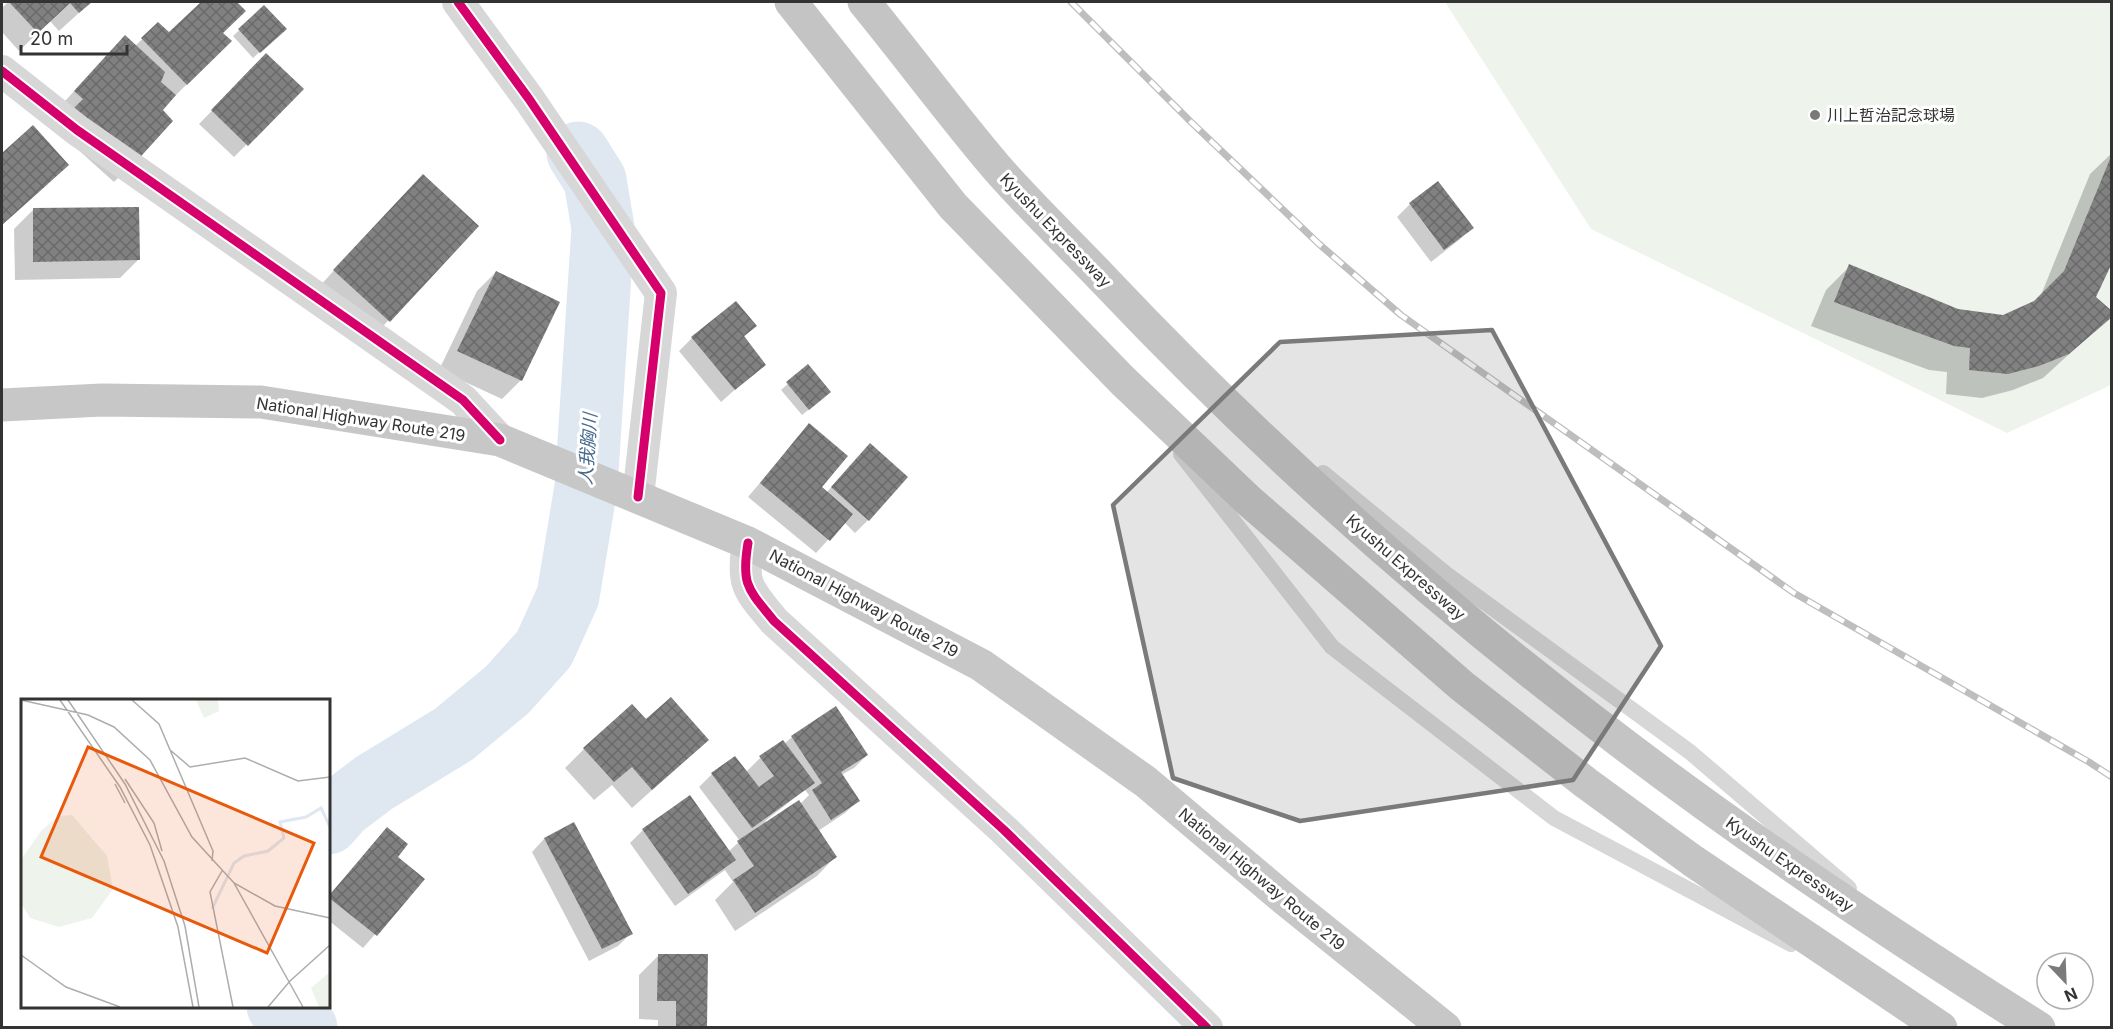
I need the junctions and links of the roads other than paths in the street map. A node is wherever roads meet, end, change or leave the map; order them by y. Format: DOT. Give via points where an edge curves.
graph roads {
  1 [pos="458,2"];
  2 [pos="791,2"];
  3 [pos="864,2"];
  4 [pos="2,71"];
  5 [pos="1123,381"];
  6 [pos="2,405"];
  7 [pos="500,440"];
  8 [pos="638,497"];
  9 [pos="748,543"];
  10 [pos="1908,1007"];
  11 [pos="1207,1028"];
  12 [pos="1445,1028"];
  13 [pos="1941,1028"];
  14 [pos="2039,1028"];
  1 -- 8 [label="street" via="661,293"];
  2 -- 5 [label="highway" via="953,206"];
  3 -- 14 [label="highway, Kyushu Expressway" via="997,168 1166,346 1384,550 1500,647 1726,820 1852,908"];
  4 -- 7 [label="street" via="76,130 463,400"];
  5 -- 10 [label="highway" via="1248,500 1462,686 1693,861"];
  5 -- 10 [label="lane" via="1332,647 1554,818"];
  6 -- 7 [label="highway, National Highway Route 219" via="102,400 261,402"];
  7 -- 8 [label="highway, National Highway Route 219"];
  8 -- 9 [label="highway, National Highway Route 219"];
  9 -- 11 [label="street" via="744,570 751,594 774,621 1004,830"];
  9 -- 12 [label="highway, National Highway Route 219" via="981,665 1146,782"];
  10 -- 13 [label="highway"];
}
